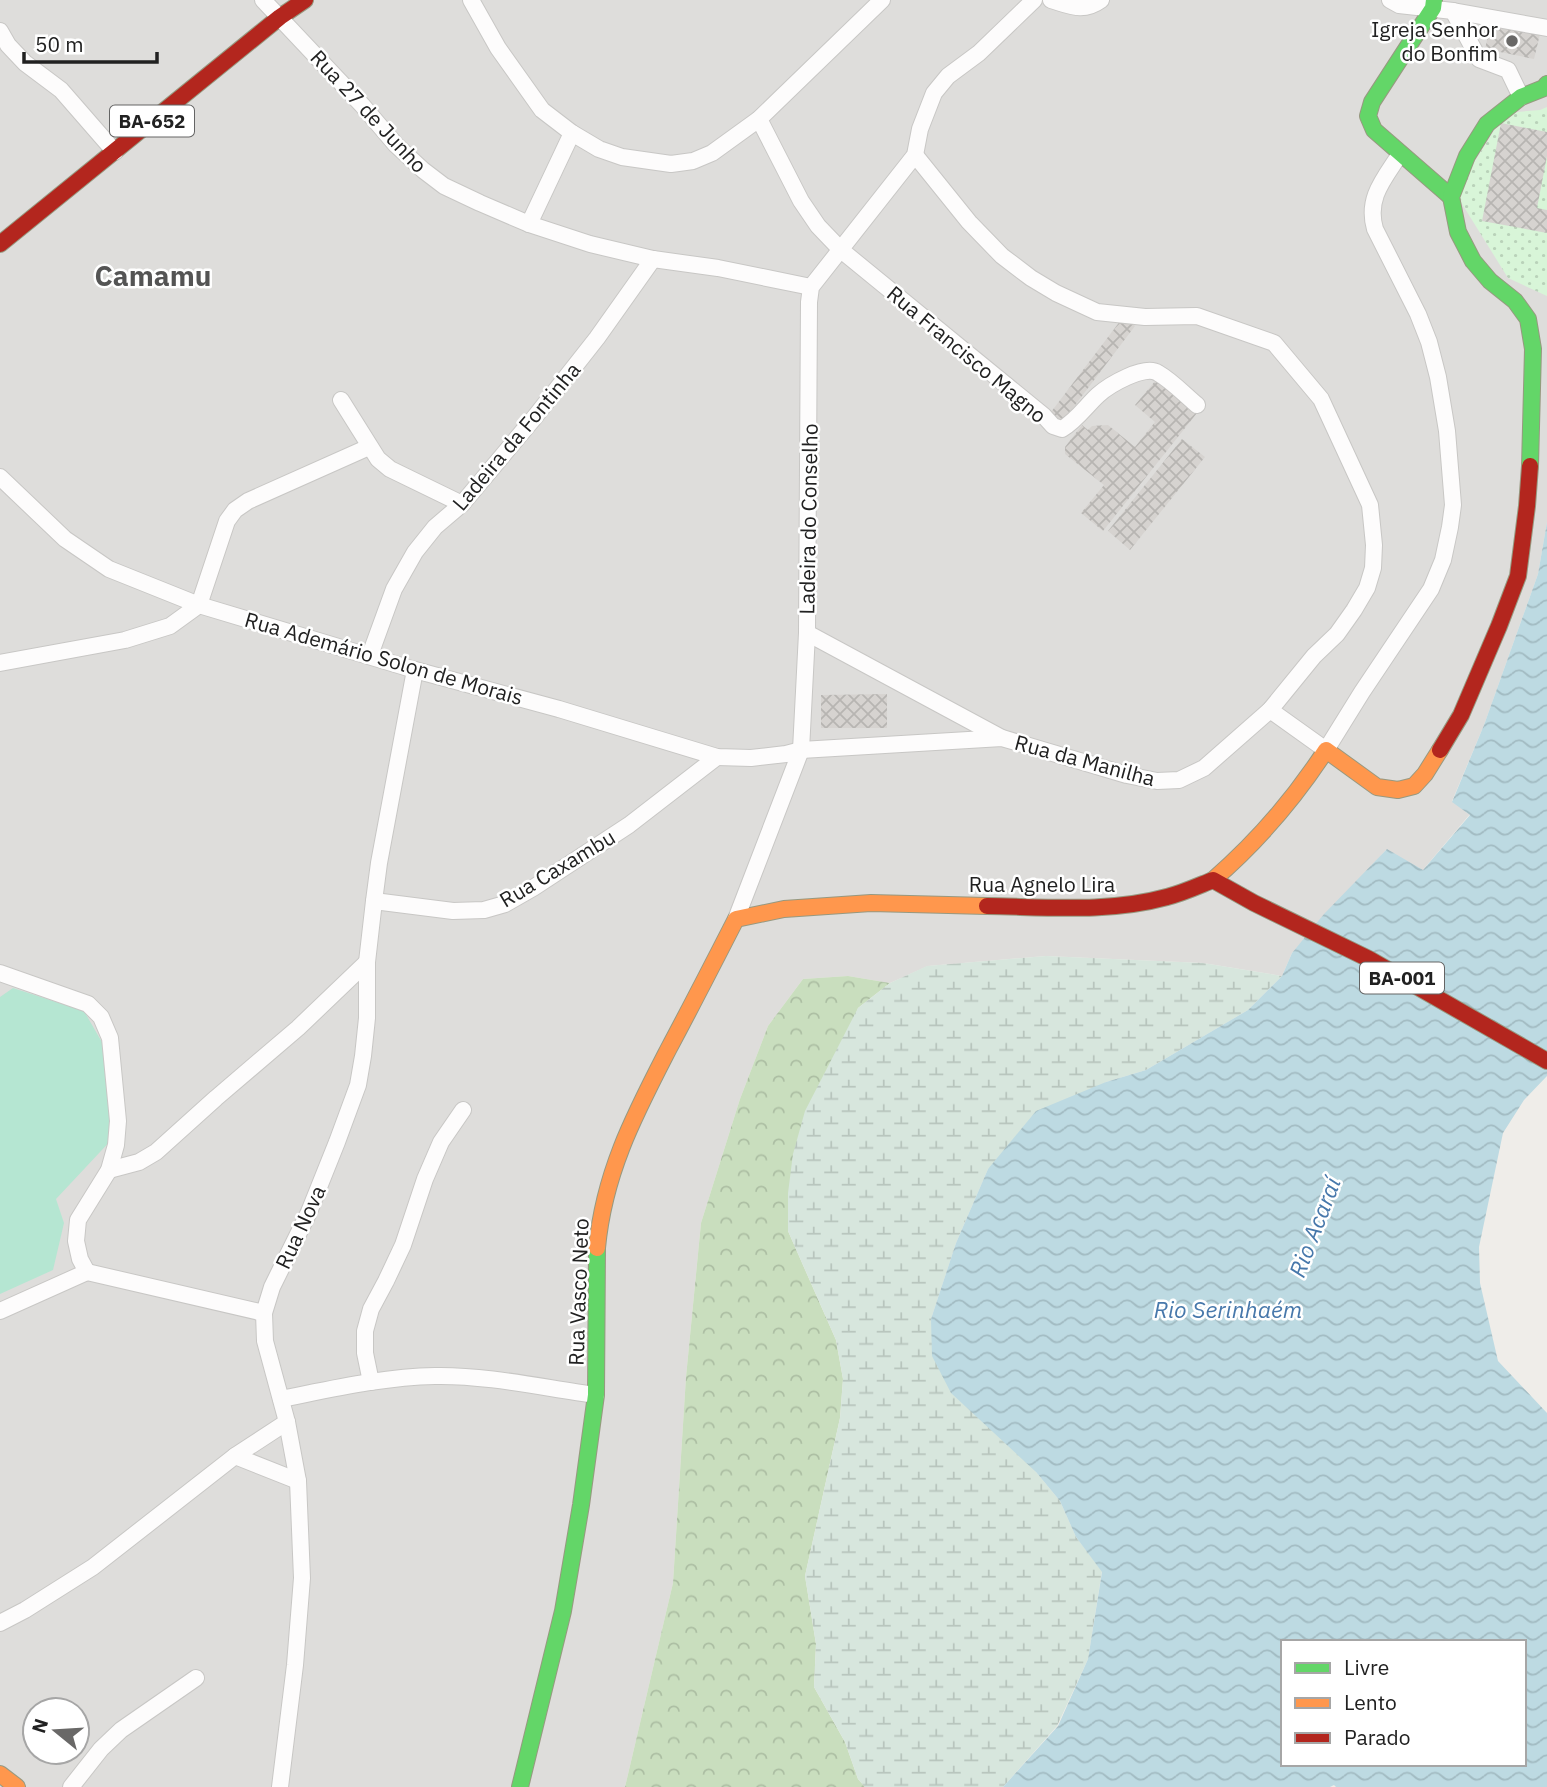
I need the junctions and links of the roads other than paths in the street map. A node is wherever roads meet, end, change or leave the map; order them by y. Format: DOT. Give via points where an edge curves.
graph roads {
  1 [pos="263,0"];
  2 [pos="305,0"];
  3 [pos="471,0"];
  4 [pos="883,0"];
  5 [pos="1034,0"];
  6 [pos="1052,0"];
  7 [pos="1101,0"];
  8 [pos="1390,0"];
  9 [pos="1434,4"];
  10 [pos="1453,11"];
  11 [pos="280,17"];
  12 [pos="1547,28"];
  13 [pos="0,31"];
  14 [pos="1547,84"];
  15 [pos="1521,97"];
  16 [pos="759,119"];
  17 [pos="572,133"];
  18 [pos="115,152"];
  19 [pos="1400,154"];
  20 [pos="915,155"];
  21 [pos="1451,197"];
  22 [pos="529,224"];
  23 [pos="0,244"];
  24 [pos="841,250"];
  25 [pos="653,259"];
  26 [pos="811,287"];
  27 [pos="341,400"];
  28 [pos="1197,405"];
  29 [pos="369,447"];
  30 [pos="0,477"];
  31 [pos="462,504"];
  32 [pos="199,605"];
  33 [pos="807,633"];
  34 [pos="370,655"];
  35 [pos="0,663"];
  36 [pos="415,670"];
  37 [pos="1270,710"];
  38 [pos="1002,738"];
  39 [pos="801,750"];
  40 [pos="1326,750"];
  41 [pos="717,757"];
  42 [pos="1213,880"];
  43 [pos="374,901"];
  44 [pos="736,919"];
  45 [pos="367,962"];
  46 [pos="0,973"];
  47 [pos="1547,1061"];
  48 [pos="463,1110"];
  49 [pos="108,1170"];
  50 [pos="87,1272"];
  51 [pos="0,1311"];
  52 [pos="264,1313"];
  53 [pos="371,1382"];
  54 [pos="596,1395"];
  55 [pos="281,1399"];
  56 [pos="287,1422"];
  57 [pos="234,1456"];
  58 [pos="298,1482"];
  59 [pos="0,1623"];
  60 [pos="196,1678"];
  61 [pos="0,1774"];
  62 [pos="16,1787"];
  63 [pos="71,1787"];
  64 [pos="280,1787"];
  65 [pos="520,1787"];
  1 -- 11 [label="street, Rua 27 de Junho"];
  2 -- 11 [label="main road, BA-652"];
  3 -- 17 [label="street" via="542,110"];
  4 -- 16 [label="street"];
  5 -- 20 [label="street" via="934,93"];
  6 -- 7 [label="street" via="1074,7 1090,7"];
  8 -- 9 [label="street" via="1399,5"];
  9 -- 10 [label="street"];
  9 -- 19 [label="main road" via="1368,110 1370,124"];
  10 -- 12 [label="street"];
  10 -- 15 [label="street" via="1479,59 1508,70"];
  11 -- 18 [label="main road, BA-652"];
  11 -- 22 [label="street, Rua 27 de Junho" via="422,170 444,186"];
  13 -- 18 [label="street" via="25,63 61,90"];
  14 -- 15 [label="main road"];
  15 -- 21 [label="main road" via="1487,124 1467,156"];
  16 -- 17 [label="street" via="712,153 671,164 622,157"];
  16 -- 24 [label="street" via="801,201"];
  17 -- 22 [label="street"];
  18 -- 23 [label="main road, BA-652"];
  19 -- 21 [label="main road"];
  19 -- 40 [label="street" via="1380,185 1371,216 1429,342 1447,431 1453,505 1443,560 1430,589"];
  20 -- 24 [label="street"];
  20 -- 37 [label="street, Rua da Manilha" via="969,222 1031,278 1097,312 1197,316 1274,342 1321,399 1370,505 1373,568 1367,588 1337,634"];
  21 -- 40 [label="main road" via="1458,232 1473,261 1516,301 1528,319 1534,349 1531,453 1518,576 1461,715 1414,786 1398,790 1377,787"];
  22 -- 25 [label="street, Rua 27 de Junho"];
  24 -- 26 [label="street"];
  24 -- 28 [label="street, Rua Francisco Magno" via="1053,426 1062,429 1071,424 1101,392 1150,369"];
  25 -- 26 [label="street, Rua 27 de Junho"];
  25 -- 31 [label="street, Ladeira da Fontinha" via="597,338"];
  26 -- 33 [label="street, Ladeira do Conselho"];
  27 -- 29 [label="street"];
  29 -- 31 [label="street" via="390,469"];
  29 -- 32 [label="street" via="235,510 227,521"];
  30 -- 32 [label="street, Rua Ademário Solon de Morais" via="65,538 109,569"];
  31 -- 34 [label="street, Ladeira da Fontinha" via="415,552 394,589"];
  32 -- 34 [label="street, Rua Ademário Solon de Morais"];
  32 -- 35 [label="street" via="170,626 125,640"];
  33 -- 38 [label="street, Rua da Manilha"];
  33 -- 39 [label="street, Ladeira do Conselho"];
  34 -- 36 [label="street, Rua Ademário Solon de Morais"];
  36 -- 41 [label="street, Rua Ademário Solon de Morais"];
  36 -- 43 [label="street, Rua Nova"];
  37 -- 38 [label="street, Rua da Manilha" via="1204,768 1179,780 1127,775"];
  37 -- 40 [label="street"];
  38 -- 39 [label="street, Rua da Manilha"];
  39 -- 41 [label="street, Rua Ademário Solon de Morais" via="751,758"];
  39 -- 44 [label="street, Rua Vasco Neto"];
  40 -- 42 [label="main road, Rua Agnelo Lira" via="1241,857"];
  41 -- 43 [label="street, Rua Caxambu" via="629,825 505,904 453,911"];
  42 -- 44 [label="main road, Rua Agnelo Lira" via="1168,897 1126,905 871,903 784,909"];
  42 -- 47 [label="main road, BA-001" via="1369,958"];
  43 -- 45 [label="street, Rua Nova"];
  44 -- 54 [label="main road, Rua Vasco Neto" via="638,1108 606,1192 597,1246"];
  45 -- 49 [label="street" via="156,1152"];
  45 -- 52 [label="street, Rua Nova" via="367,1017 358,1085"];
  46 -- 49 [label="street" via="88,1003 101,1017 110,1038 118,1121"];
  48 -- 53 [label="street" via="441,1142 403,1245 371,1309 365,1353"];
  49 -- 50 [label="street" via="78,1220 76,1241"];
  50 -- 51 [label="street"];
  50 -- 52 [label="street"];
  52 -- 55 [label="street, Rua Nova" via="265,1340"];
  53 -- 54 [label="street" via="436,1376"];
  53 -- 55 [label="street"];
  54 -- 65 [label="main road, Rua Vasco Neto" via="563,1611"];
  55 -- 56 [label="street, Rua Nova"];
  56 -- 57 [label="street"];
  56 -- 58 [label="street, Rua Nova"];
  57 -- 58 [label="street"];
  57 -- 59 [label="street" via="93,1567"];
  58 -- 64 [label="street, Rua Nova" via="302,1578"];
  60 -- 63 [label="street" via="121,1730"];
  61 -- 62 [label="main road"];
}
